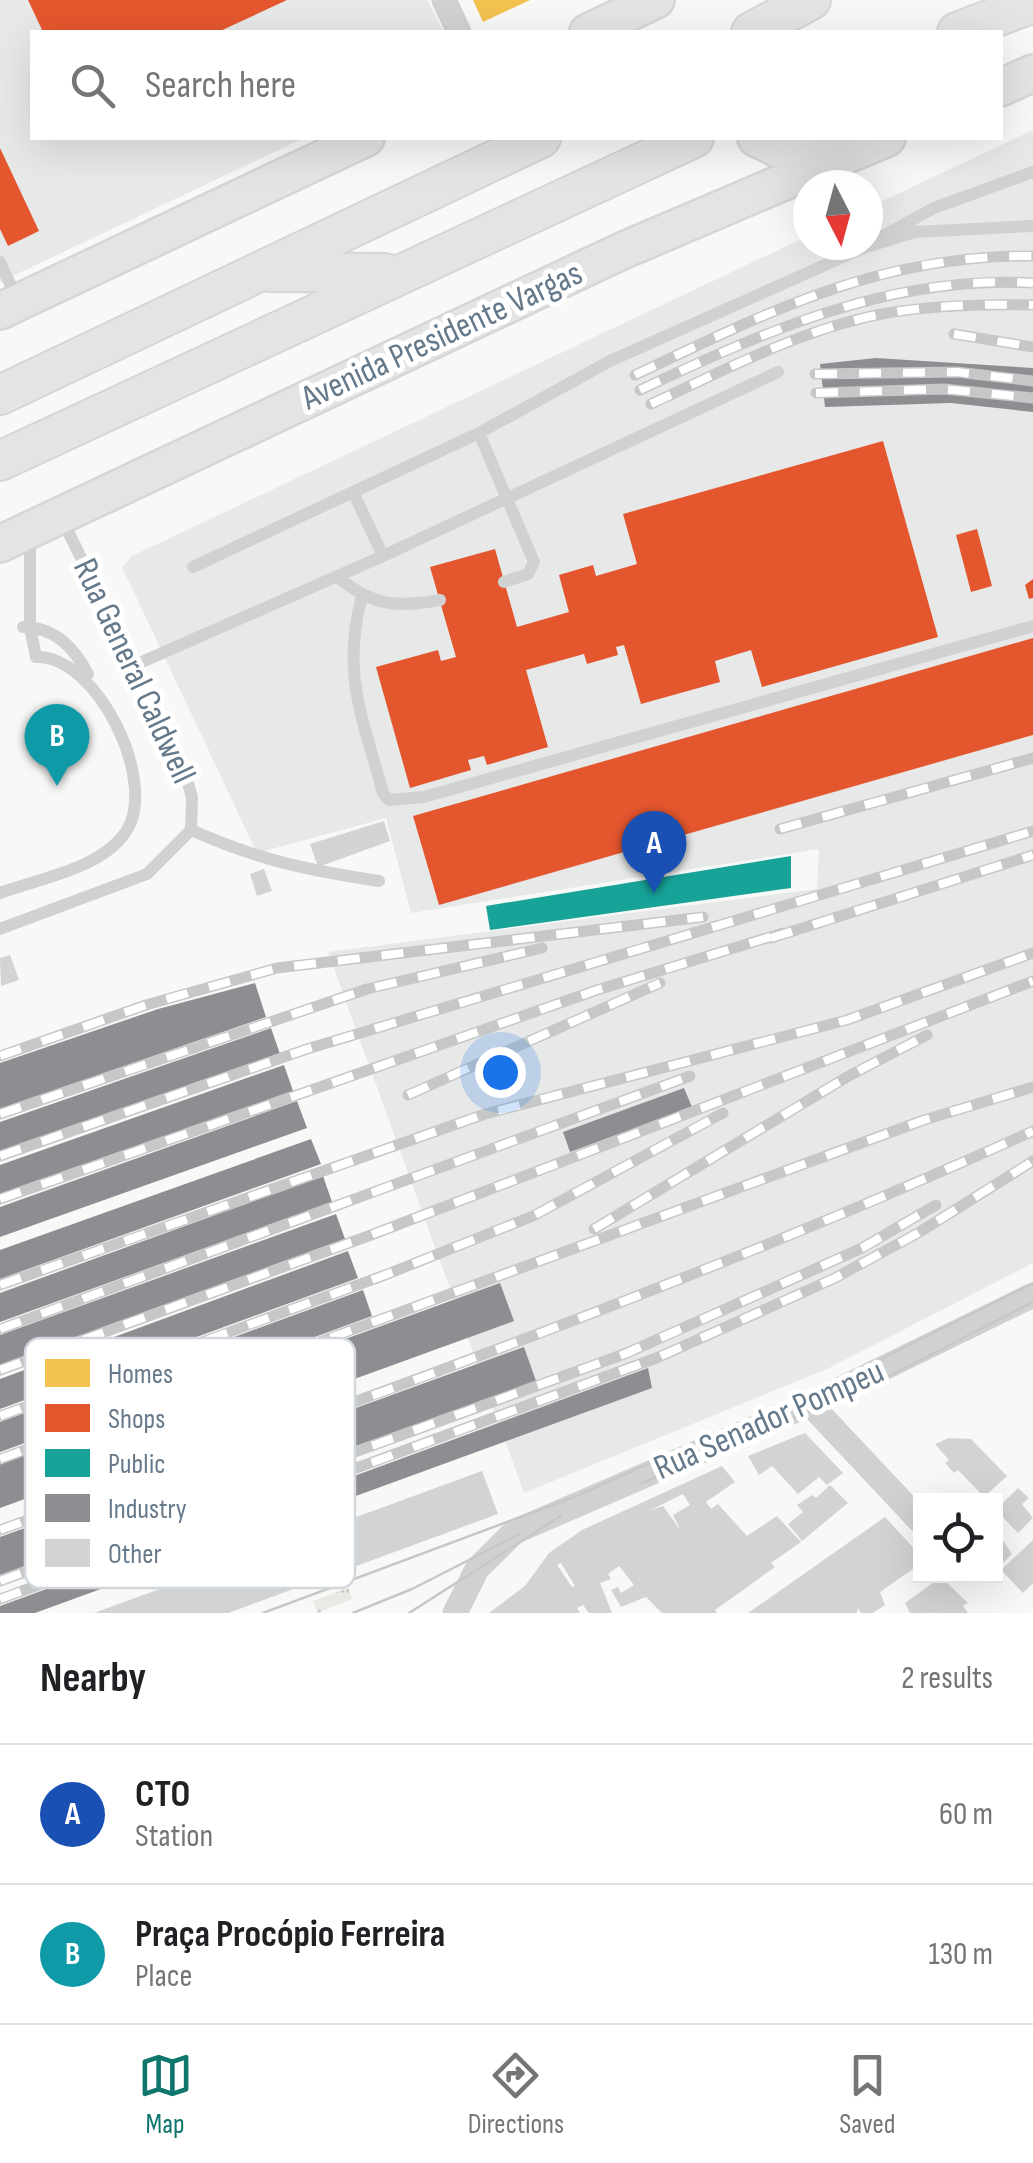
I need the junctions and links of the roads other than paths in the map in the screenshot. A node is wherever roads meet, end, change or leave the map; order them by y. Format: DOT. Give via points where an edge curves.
graph roads {
  1 [pos="444,0"];
  2 [pos="811,0"];
  3 [pos="1033,3"];
  4 [pos="646,10"];
  5 [pos="458,30"];
  6 [pos="593,30"];
  7 [pos="755,30"];
  8 [pos="963,30"];
  9 [pos="1033,73"];
  10 [pos="1003,87"];
  11 [pos="362,140"];
  12 [pos="538,140"];
  13 [pos="690,140"];
  14 [pos="760,140"];
  15 [pos="883,140"];
  16 [pos="845,156"];
  17 [pos="1033,172"];
  18 [pos="1010,180"];
  19 [pos="1033,183"];
  20 [pos="1033,226"];
  21 [pos="883,236"];
  22 [pos="883,241"];
  23 [pos="835,260"];
  24 [pos="0,262"];
  25 [pos="262,272"];
  26 [pos="398,273"];
  27 [pos="9,307"];
  28 [pos="778,372"];
  29 [pos="0,395"];
  30 [pos="480,433"];
  31 [pos="0,461"];
  32 [pos="354,494"];
  33 [pos="508,497"];
  34 [pos="30,530"];
  35 [pos="384,556"];
  36 [pos="193,567"];
  37 [pos="336,576"];
  38 [pos="504,582"];
  39 [pos="362,596"];
  40 [pos="440,600"];
  41 [pos="1033,626"];
  42 [pos="27,627"];
  43 [pos="135,665"];
  44 [pos="96,690"];
  45 [pos="191,830"];
  46 [pos="379,881"];
  47 [pos="0,893"];
  48 [pos="0,929"];
  49 [pos="1033,1295"];
  50 [pos="810,1404"];
  51 [pos="913,1514"];
  52 [pos="455,1613"];
  1 -- 5 [label="street"];
  2 -- 7 [label="main road"];
  3 -- 8 [label="main road"];
  4 -- 6 [label="main road"];
  9 -- 10 [label="main road"];
  11 -- 27 [label="main road"];
  12 -- 25 [label="main road"];
  13 -- 26 [label="main road"];
  14 -- 16 [label="main road" via="778,149"];
  15 -- 16 [label="main road, Avenida Presidente Vargas"];
  16 -- 34 [label="main road, Avenida Presidente Vargas" via="624,250"];
  17 -- 18 [label="lane"];
  18 -- 19 [label="lane"];
  18 -- 21 [label="lane" via="934,208"];
  20 -- 22 [label="lane" via="915,232"];
  23 -- 30 [label="lane" via="610,361"];
  24 -- 27 [label="lane"];
  25 -- 26 [label="main road"];
  25 -- 29 [label="main road"];
  26 -- 31 [label="main road"];
  28 -- 33 [label="lane"];
  30 -- 32 [label="lane"];
  30 -- 33 [label="lane"];
  32 -- 35 [label="lane"];
  32 -- 36 [label="lane"];
  33 -- 35 [label="lane"];
  33 -- 38 [label="lane" via="534,562 528,574"];
  34 -- 42 [label="lane"];
  34 -- 43 [label="lane, Rua General Caldwell"];
  35 -- 37 [label="lane"];
  37 -- 39 [label="lane"];
  37 -- 43 [label="lane"];
  39 -- 40 [label="lane" via="402,606"];
  39 -- 41 [label="lane" via="350,650 353,680 389,800 424,797"];
  42 -- 44 [label="lane" via="56,636 74,651"];
  42 -- 44 [label="lane" via="36,656 63,660"];
  43 -- 45 [label="lane, Rua General Caldwell" via="184,768"];
  44 -- 47 [label="lane" via="132,771 133,816 124,834 91,860"];
  45 -- 46 [label="lane" via="254,858"];
  45 -- 48 [label="lane" via="147,874"];
  49 -- 50 [label="street, Rua Senador Pompeu"];
  50 -- 51 [label="street"];
  50 -- 52 [label="street, Rua Senador Pompeu" via="526,1526 503,1540 471,1579"];
}
